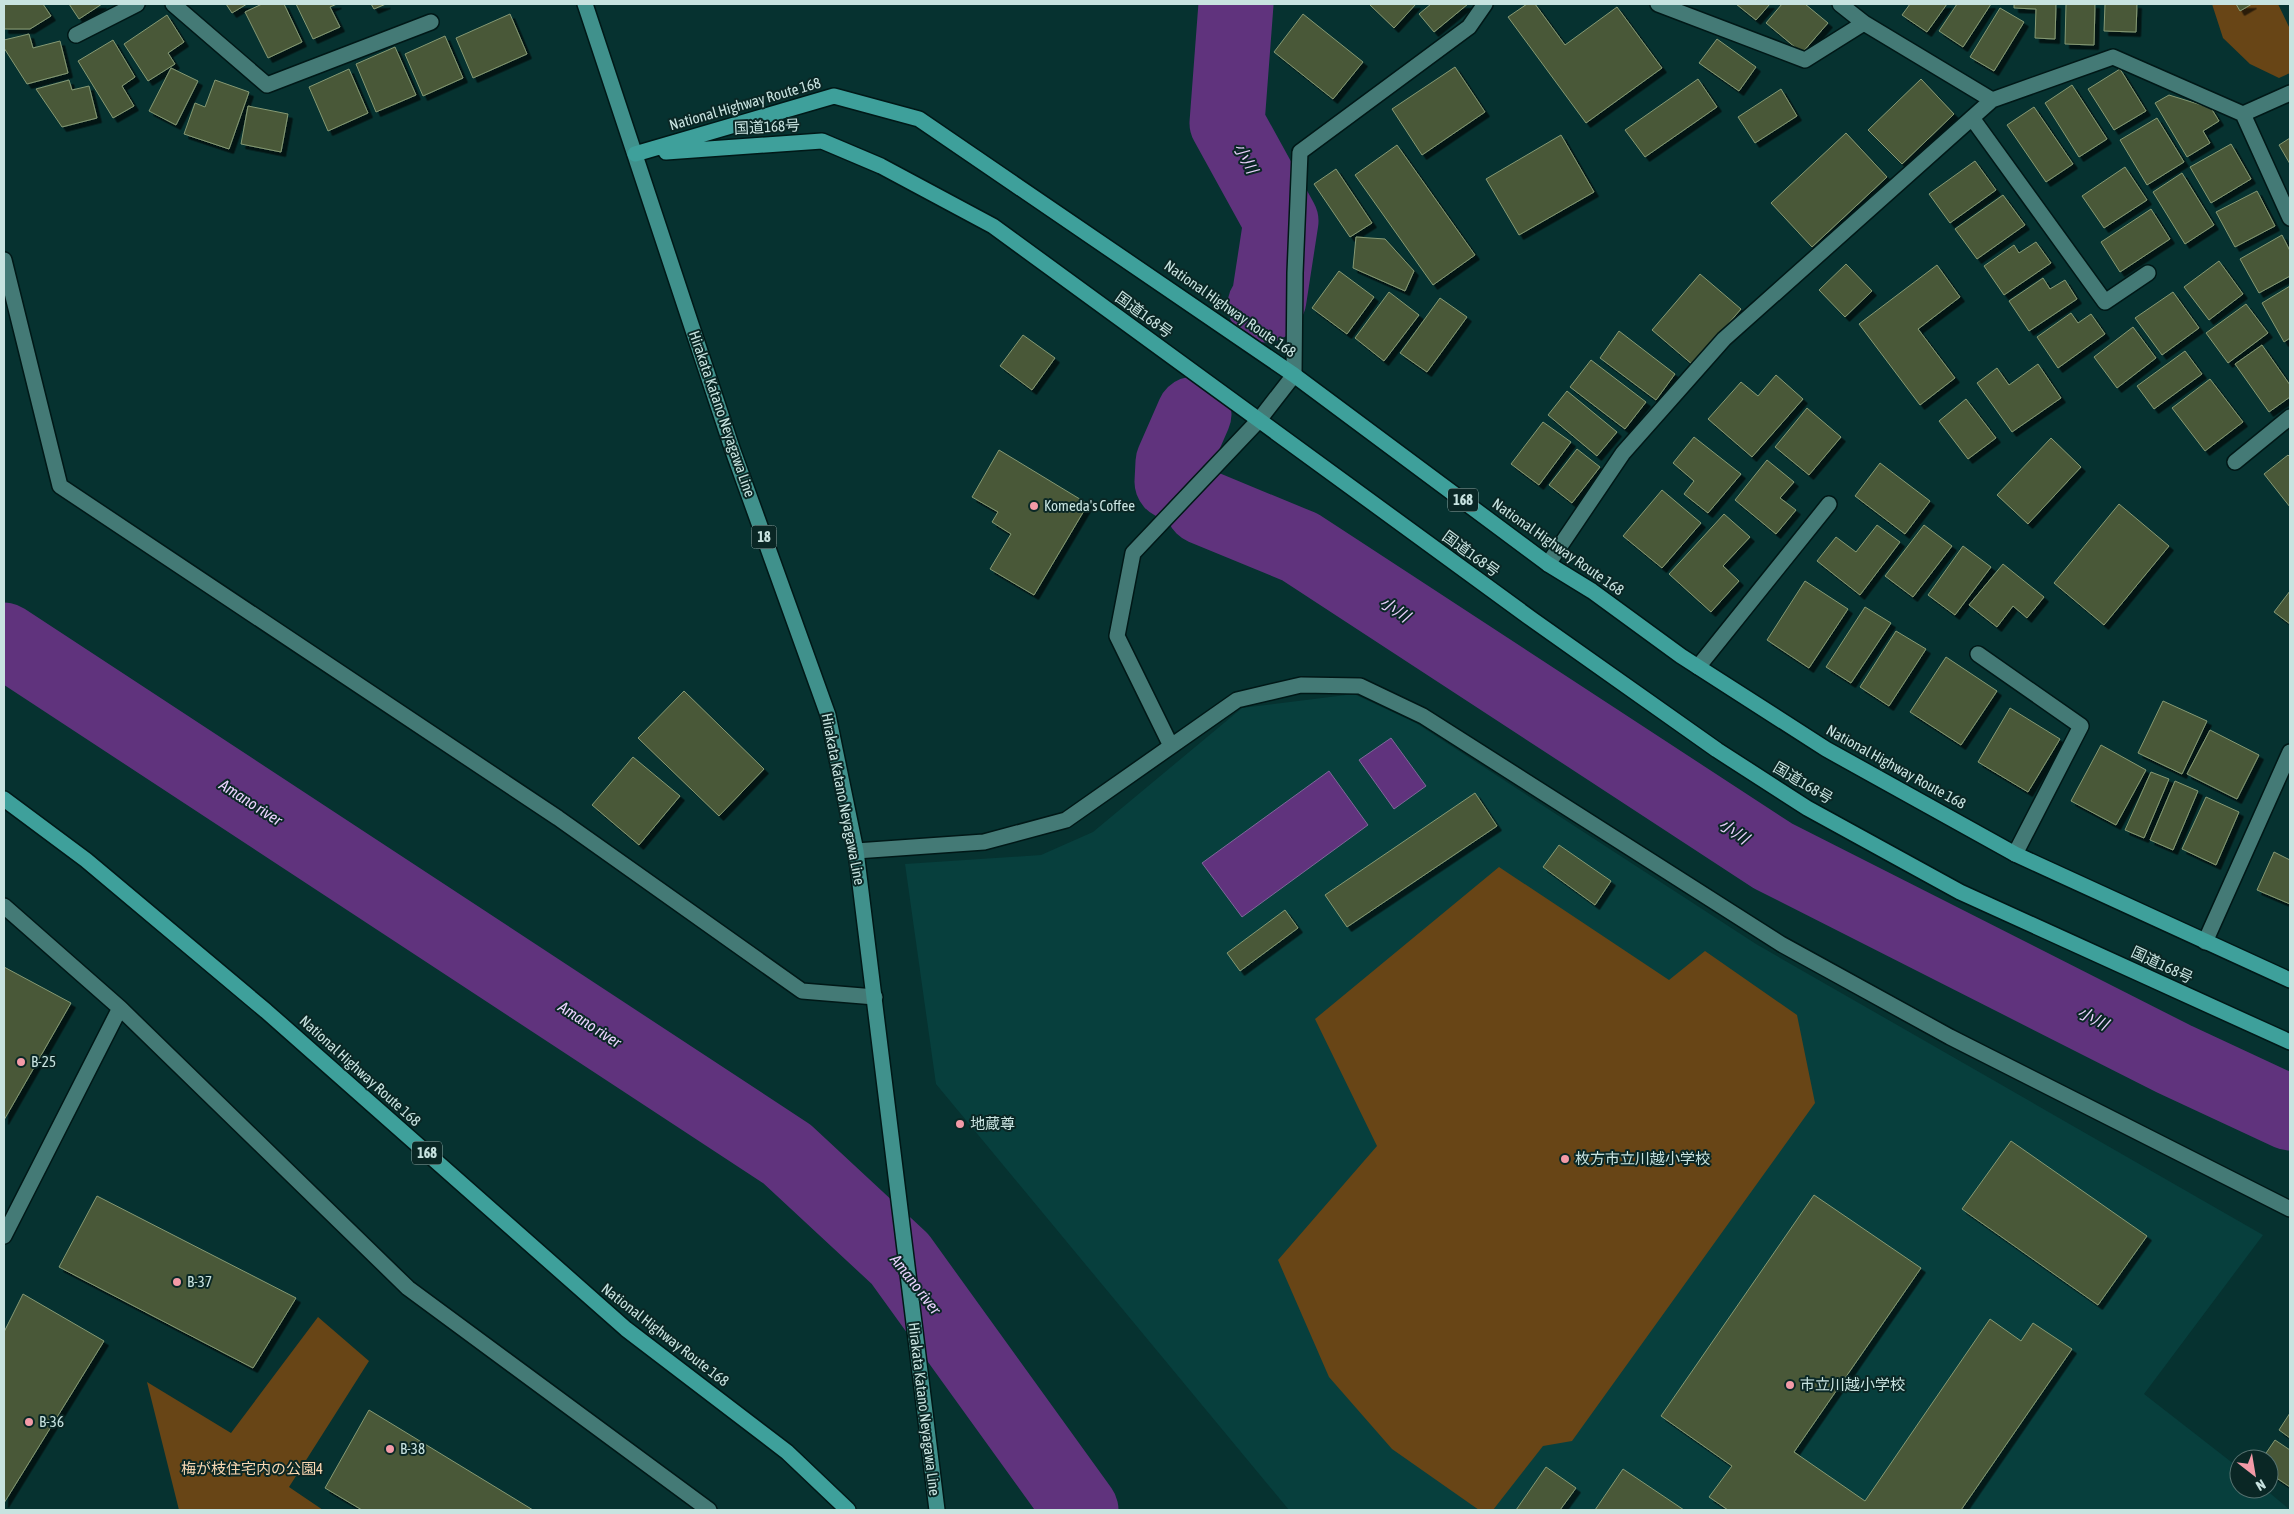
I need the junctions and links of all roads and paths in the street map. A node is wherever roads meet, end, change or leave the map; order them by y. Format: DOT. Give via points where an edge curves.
graph roads {
  1 [pos="137,4"];
  2 [pos="173,4"];
  3 [pos="584,4"];
  4 [pos="1485,4"];
  5 [pos="1658,4"];
  6 [pos="1840,4"];
  7 [pos="431,22"];
  8 [pos="1864,23"];
  9 [pos="76,35"];
  10 [pos="2290,92"];
  11 [pos="1992,100"];
  12 [pos="2243,114"];
  13 [pos="1972,118"];
  14 [pos="635,154"];
  15 [pos="2290,218"];
  16 [pos="4,260"];
  17 [pos="2148,273"];
  18 [pos="1294,375"];
  19 [pos="2290,417"];
  20 [pos="1260,420"];
  21 [pos="2235,462"];
  22 [pos="1829,504"];
  23 [pos="1548,564"];
  24 [pos="1978,654"];
  25 [pos="1698,667"];
  26 [pos="1171,746"];
  27 [pos="2290,752"];
  28 [pos="4,799"];
  29 [pos="856,851"];
  30 [pos="2015,854"];
  31 [pos="4,906"];
  32 [pos="2205,942"];
  33 [pos="2290,980"];
  34 [pos="874,997"];
  35 [pos="120,1008"];
  36 [pos="2290,1042"];
  37 [pos="2290,1209"];
  38 [pos="4,1236"];
  39 [pos="710,1510"];
  40 [pos="848,1510"];
  41 [pos="937,1510"];
  1 -- 9 [label="street"];
  2 -- 7 [label="street" via="267,85"];
  3 -- 14 [label="main road, Hirakata Katano Neyagawa Line / 18"];
  4 -- 18 [label="street" via="1469,27 1300,152"];
  5 -- 8 [label="street" via="1805,60"];
  6 -- 8 [label="street"];
  8 -- 11 [label="street"];
  10 -- 12 [label="street"];
  11 -- 12 [label="street" via="2113,57"];
  11 -- 13 [label="street"];
  12 -- 15 [label="street"];
  13 -- 17 [label="street" via="2105,302"];
  13 -- 23 [label="street" via="1724,339 1623,453"];
  14 -- 18 [label="highway, National Highway Route 168 / 168" via="834,96 919,119"];
  14 -- 20 [label="highway, 国道168号" via="822,141 881,166 993,226"];
  14 -- 29 [label="main road, Hirakata Katano Neyagawa Line / 18" via="733,451 828,715"];
  16 -- 34 [label="street" via="60,486 550,812 802,991"];
  18 -- 20 [label="street"];
  18 -- 23 [label="highway, National Highway Route 168 / 168"];
  19 -- 21 [label="street"];
  20 -- 26 [label="street" via="1133,553 1117,636"];
  20 -- 36 [label="highway, 国道168号" via="1716,750 1808,808 1960,892"];
  22 -- 25 [label="street"];
  23 -- 25 [label="highway, National Highway Route 168 / 168" via="1592,591"];
  24 -- 30 [label="street" via="2081,726"];
  25 -- 30 [label="highway, National Highway Route 168 / 168" via="1826,749"];
  26 -- 29 [label="street" via="1066,820 984,842"];
  26 -- 37 [label="street" via="1238,700 1301,685 1360,686 1423,716 1789,949 1950,1037"];
  27 -- 32 [label="street"];
  28 -- 40 [label="highway, National Highway Route 168 / 168" via="86,860 266,1011 626,1329 787,1452"];
  29 -- 34 [label="main road, Hirakata Katano Neyagawa Line / 18"];
  30 -- 32 [label="highway, National Highway Route 168 / 168"];
  31 -- 35 [label="street"];
  32 -- 33 [label="highway, National Highway Route 168 / 168"];
  34 -- 41 [label="main road, Hirakata Katano Neyagawa Line / 18"];
  35 -- 38 [label="street"];
  35 -- 39 [label="street" via="408,1288"];
}
